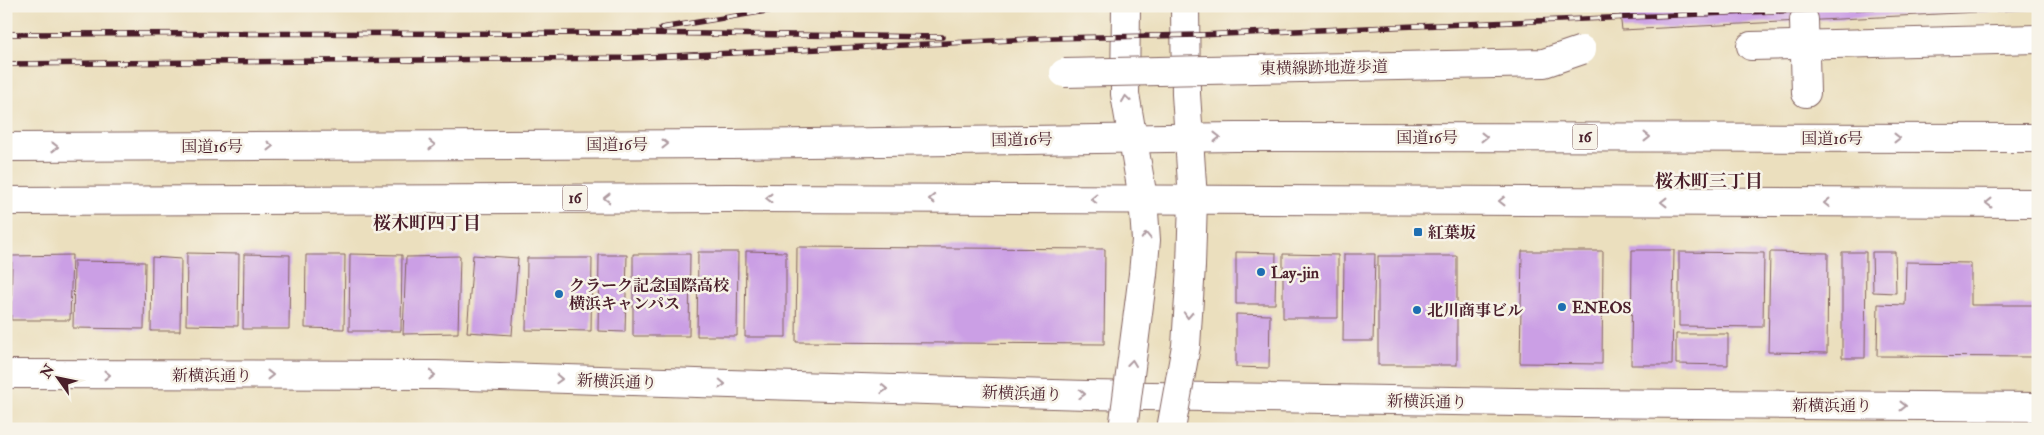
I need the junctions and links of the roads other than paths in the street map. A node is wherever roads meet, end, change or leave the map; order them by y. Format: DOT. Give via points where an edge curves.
graph roads {
  1 [pos="1126,6"];
  2 [pos="1185,6"];
  3 [pos="1805,32"];
  4 [pos="2038,39"];
  5 [pos="1751,46"];
  6 [pos="1582,50"];
  7 [pos="1064,78"];
  8 [pos="1806,93"];
  9 [pos="1190,137"];
  10 [pos="1133,138"];
  11 [pos="2038,138"];
  12 [pos="6,147"];
  13 [pos="1143,198"];
  14 [pos="1193,199"];
  15 [pos="6,201"];
  16 [pos="2038,204"];
  17 [pos="6,374"];
  18 [pos="2038,407"];
  19 [pos="1123,429"];
  20 [pos="1171,429"];
  10 -- 1 [label="main road, one-way" via="1125,94"];
  2 -- 9 [label="main road"];
  3 -- 4 [label="main road"];
  3 -- 5 [label="main road"];
  3 -- 8 [label="main road"];
  6 -- 7 [label="main road, 東横線跡地遊歩道, bridge" via="1544,63"];
  9 -- 10 [label="main road, 国道16号 / 16"];
  9 -- 11 [label="main road, 国道16号 / 16, one-way"];
  9 -- 14 [label="main road"];
  12 -- 10 [label="main road, 国道16号 / 16, one-way" via="721,144"];
  10 -- 13 [label="main road"];
  13 -- 14 [label="main road, 16"];
  13 -- 15 [label="main road, 16, one-way"];
  19 -- 13 [label="main road, one-way, bridge" via="1146,240"];
  16 -- 14 [label="main road, 16, one-way"];
  14 -- 20 [label="main road, one-way, bridge" via="1186,346"];
  17 -- 18 [label="main road, 新横浜通り, one-way" via="436,375 1097,395 1576,404"];
}
